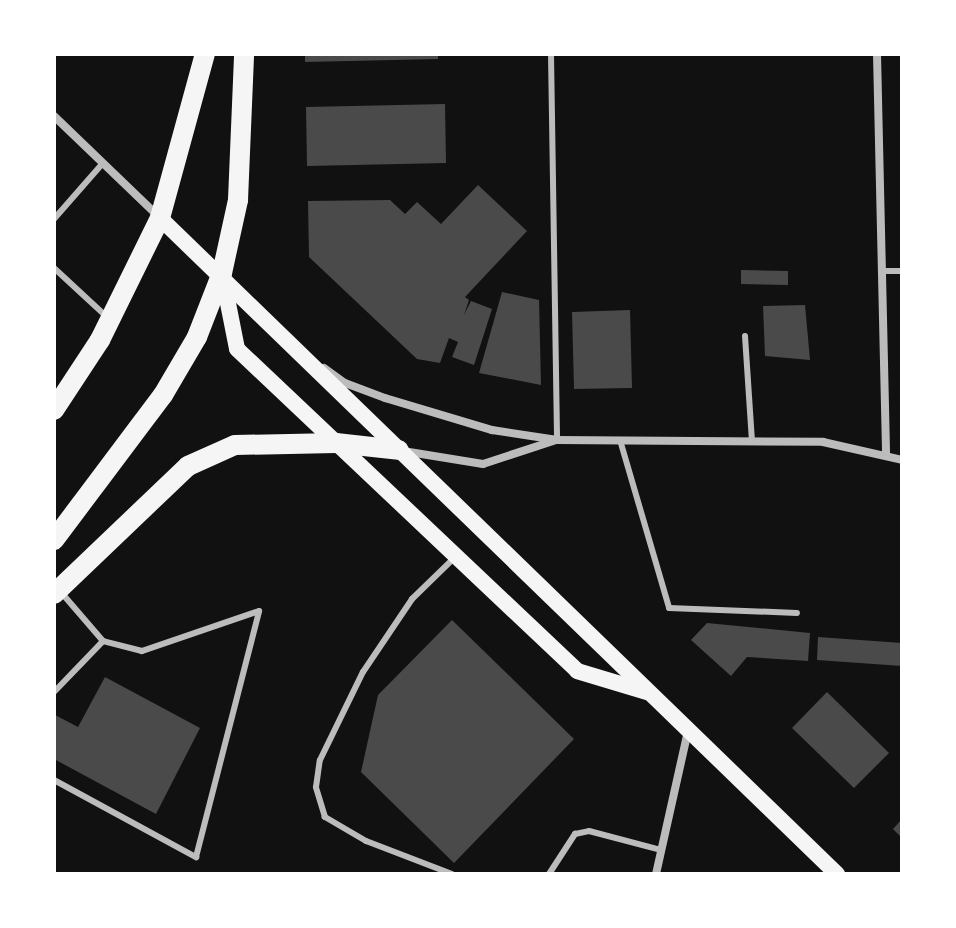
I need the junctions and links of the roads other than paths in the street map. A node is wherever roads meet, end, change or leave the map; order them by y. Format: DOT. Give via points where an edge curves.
graph roads {
  1 [pos="205,54"];
  2 [pos="244,54"];
  3 [pos="551,54"];
  4 [pos="877,54"];
  5 [pos="54,116"];
  6 [pos="103,163"];
  7 [pos="160,218"];
  8 [pos="54,219"];
  9 [pos="54,268"];
  10 [pos="881,271"];
  11 [pos="902,271"];
  12 [pos="222,273"];
  13 [pos="110,320"];
  14 [pos="745,336"];
  15 [pos="297,349"];
  16 [pos="54,410"];
  17 [pos="557,440"];
  18 [pos="620,440"];
  19 [pos="752,441"];
  20 [pos="336,443"];
  21 [pos="399,450"];
  22 [pos="886,453"];
  23 [pos="902,460"];
  24 [pos="54,540"];
  25 [pos="456,555"];
  26 [pos="55,589"];
  27 [pos="797,613"];
  28 [pos="103,641"];
  29 [pos="54,692"];
  30 [pos="649,692"];
  31 [pos="688,731"];
  32 [pos="54,780"];
  33 [pos="661,850"];
  34 [pos="452,874"];
  35 [pos="549,874"];
  36 [pos="656,874"];
  37 [pos="837,874"];
  1 -- 7 [label="main road"];
  2 -- 12 [label="main road" via="238,200"];
  3 -- 17 [label="lane"];
  4 -- 10 [label="street"];
  5 -- 6 [label="street"];
  6 -- 7 [label="street"];
  6 -- 8 [label="lane"];
  7 -- 12 [label="main road"];
  7 -- 13 [label="main road"];
  9 -- 13 [label="lane"];
  10 -- 11 [label="lane"];
  10 -- 22 [label="street"];
  12 -- 15 [label="main road"];
  12 -- 20 [label="main road" via="237,349"];
  12 -- 24 [label="main road" via="197,337 163,395"];
  13 -- 16 [label="main road"];
  14 -- 19 [label="lane"];
  15 -- 17 [label="street" via="345,383 385,398 492,430"];
  15 -- 21 [label="main road"];
  17 -- 18 [label="street"];
  17 -- 21 [label="street" via="483,464"];
  18 -- 19 [label="street"];
  18 -- 27 [label="lane" via="669,608"];
  19 -- 22 [label="street" via="823,442"];
  20 -- 21 [label="main road"];
  20 -- 25 [label="main road"];
  20 -- 26 [label="main road" via="235,445 188,466"];
  21 -- 30 [label="main road"];
  22 -- 23 [label="street"];
  25 -- 30 [label="main road" via="529,631 577,671"];
  25 -- 34 [label="lane" via="412,599 363,672 320,760 316,787 325,817 366,841"];
  26 -- 28 [label="lane"];
  28 -- 29 [label="lane"];
  28 -- 32 [label="lane" via="142,651 259,611 196,857"];
  30 -- 31 [label="main road"];
  31 -- 33 [label="street"];
  31 -- 37 [label="main road"];
  33 -- 35 [label="lane" via="589,831 575,834"];
  33 -- 36 [label="street"];
}
